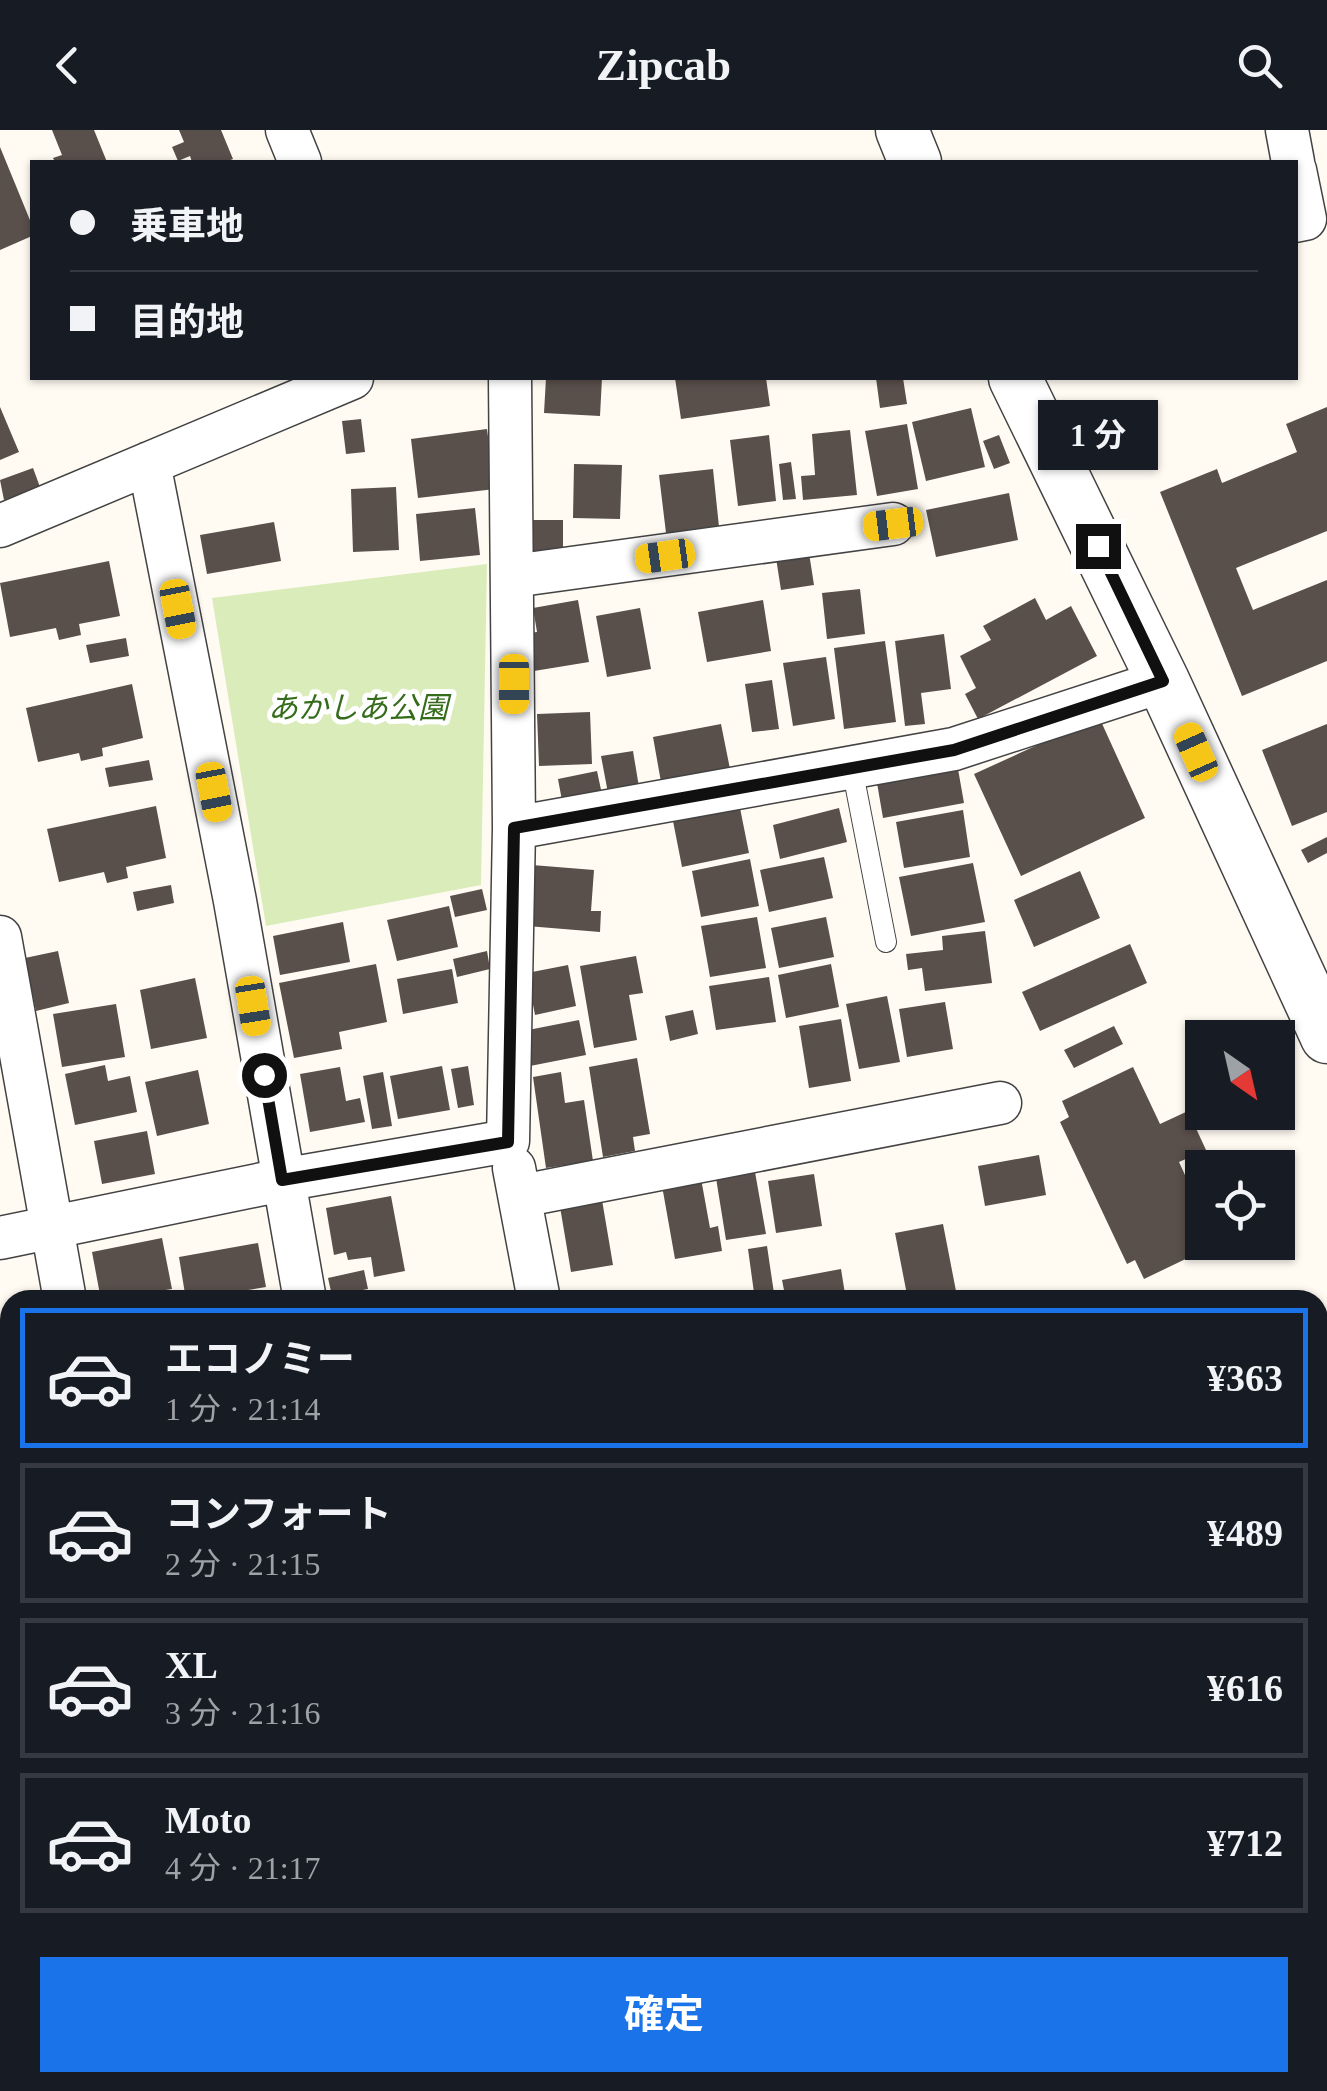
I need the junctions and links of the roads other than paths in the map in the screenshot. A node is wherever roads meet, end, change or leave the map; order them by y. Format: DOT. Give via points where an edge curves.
graph roads {
  1 [pos="286,130"];
  2 [pos="1287,130"];
  3 [pos="299,160"];
  4 [pos="1294,160"];
  5 [pos="1298,185"];
  6 [pos="1298,221"];
  7 [pos="347,380"];
  8 [pos="510,380"];
  9 [pos="1016,380"];
  10 [pos="148,463"];
  11 [pos="893,524"];
  12 [pos="0,526"];
  13 [pos="513,576"];
  14 [pos="1163,681"];
  15 [pos="852,768"];
  16 [pos="514,828"];
  17 [pos="0,937"];
  18 [pos="886,942"];
  19 [pos="1327,1037"];
  20 [pos="1000,1103"];
  21 [pos="508,1142"];
  22 [pos="282,1180"];
  23 [pos="521,1196"];
  24 [pos="51,1229"];
  25 [pos="0,1238"];
  26 [pos="63,1290"];
  27 [pos="303,1290"];
  28 [pos="537,1290"];
  1 -- 3 [label="street"];
  2 -- 4 [label="street"];
  5 -- 6 [label="street" via="1305,220"];
  7 -- 10 [label="street"];
  8 -- 13 [label="street"];
  9 -- 14 [label="street"];
  10 -- 12 [label="street"];
  10 -- 22 [label="street" via="235,901"];
  11 -- 13 [label="street"];
  13 -- 16 [label="street"];
  14 -- 15 [label="street" via="954,750"];
  14 -- 19 [label="street"];
  15 -- 16 [label="street"];
  15 -- 18 [label="lane"];
  16 -- 21 [label="street"];
  17 -- 24 [label="street"];
  20 -- 23 [label="street"];
  21 -- 22 [label="street"];
  21 -- 23 [label="street"];
  22 -- 24 [label="street"];
  22 -- 27 [label="street"];
  23 -- 28 [label="street"];
  24 -- 25 [label="street"];
  24 -- 26 [label="street"];
}
